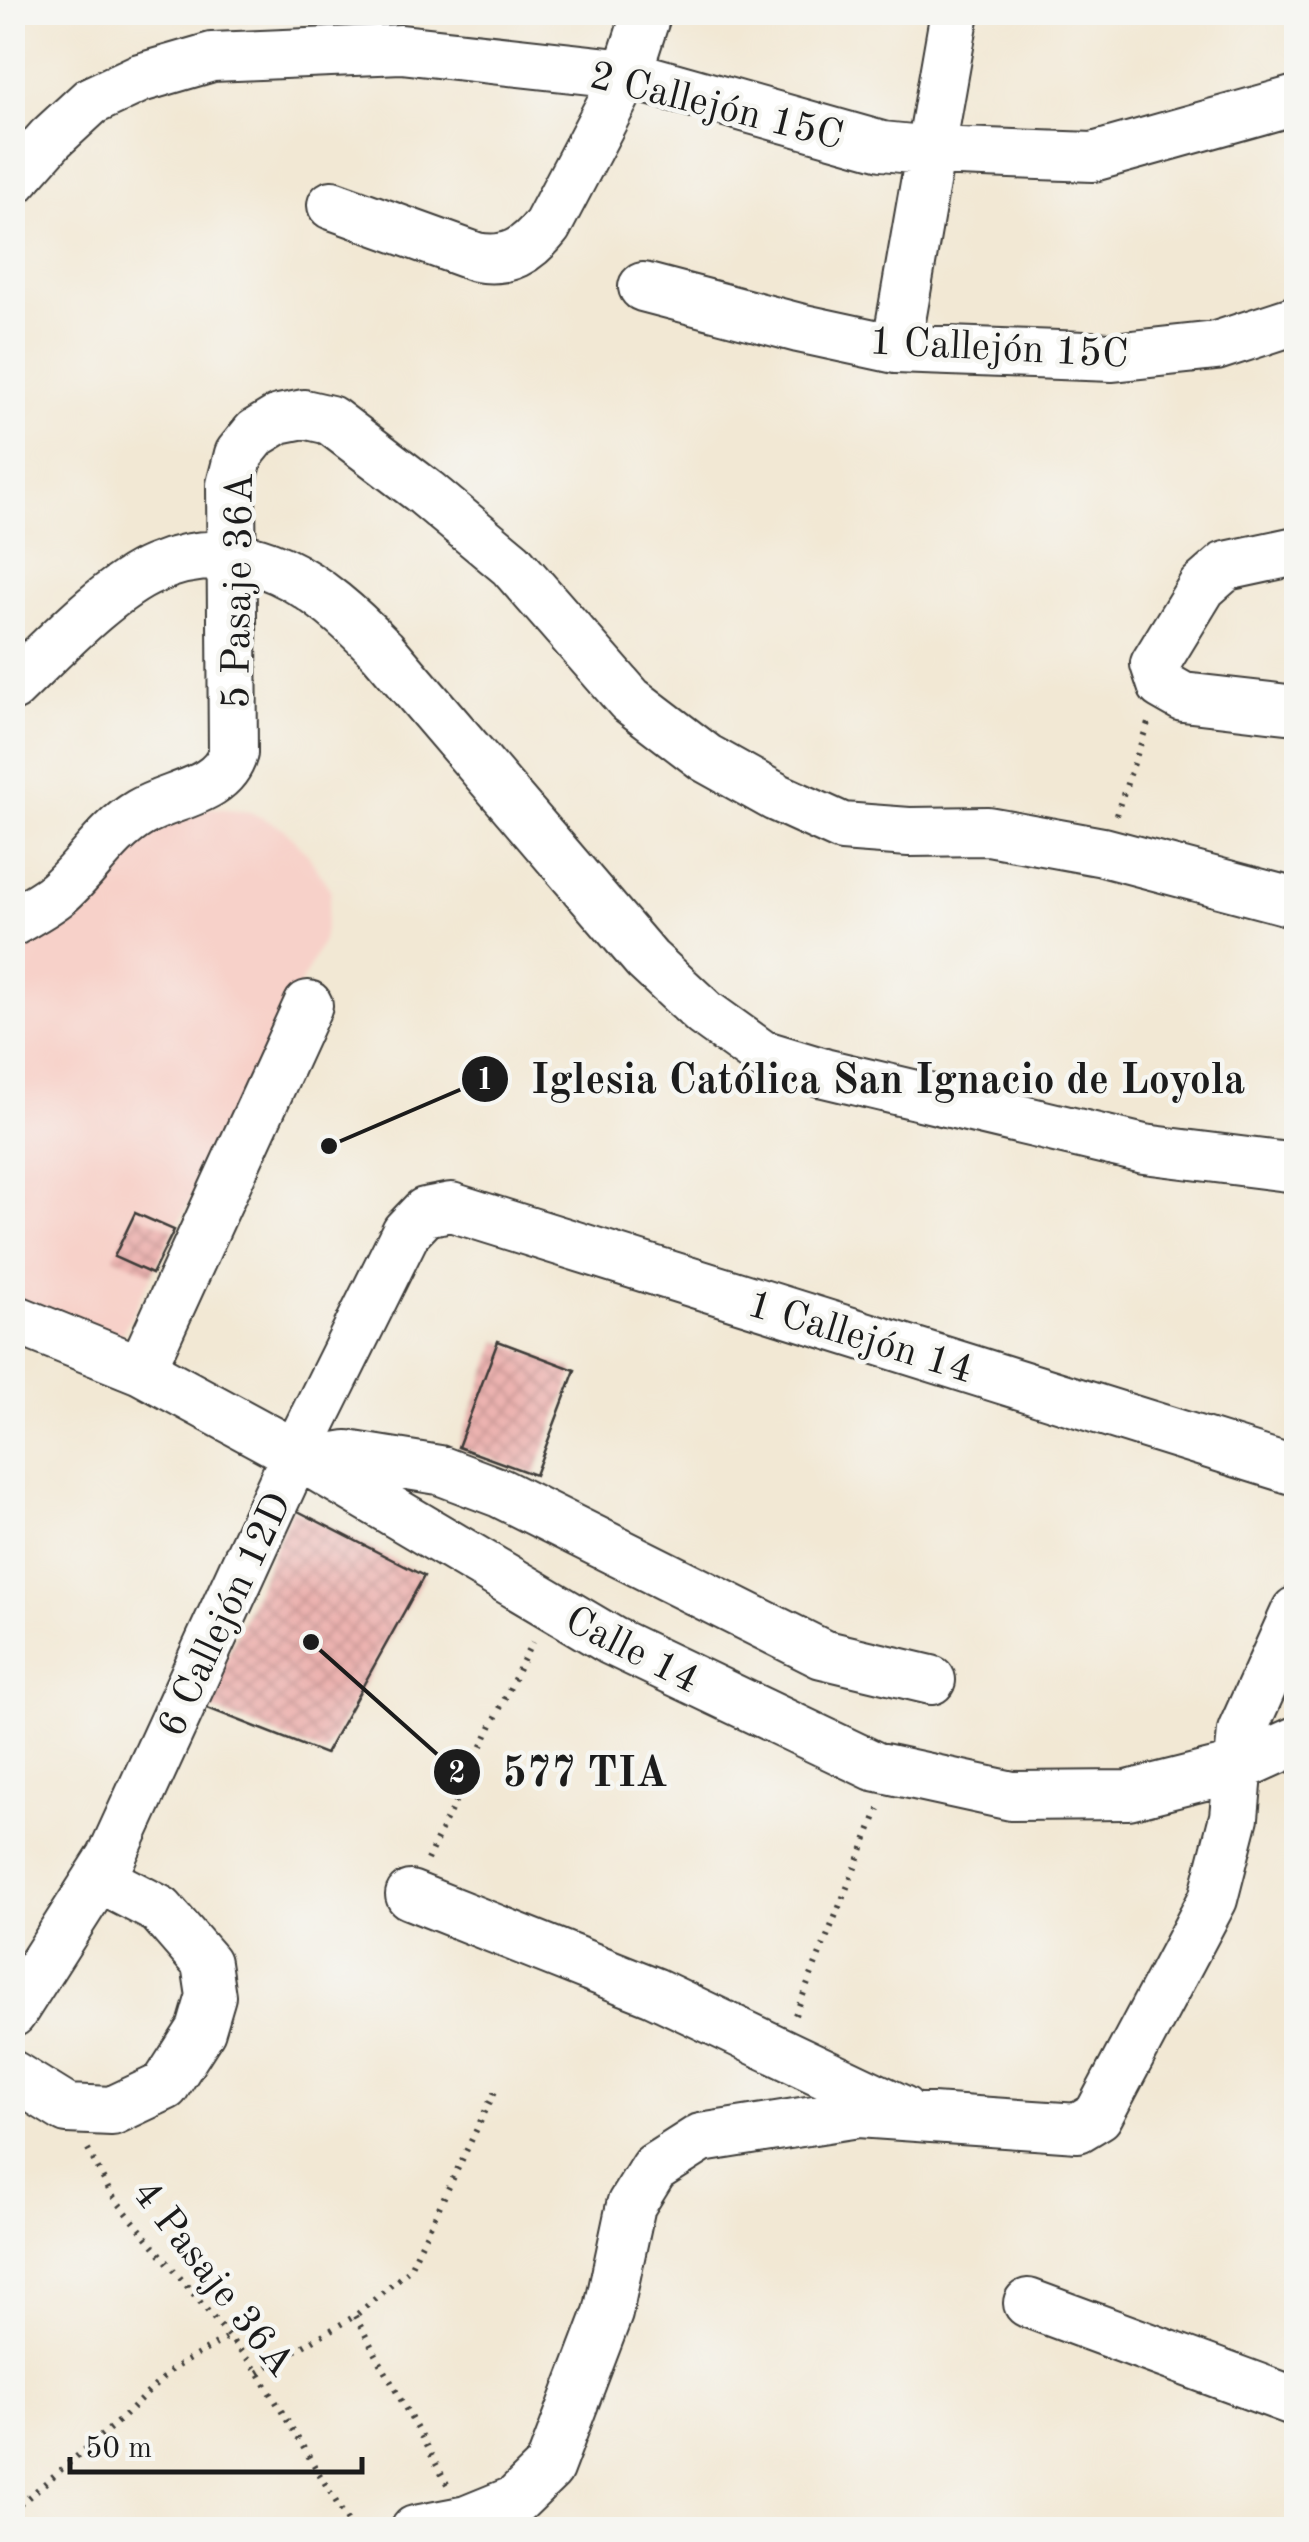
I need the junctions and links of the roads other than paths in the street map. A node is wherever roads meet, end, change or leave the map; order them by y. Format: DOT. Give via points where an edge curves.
graph roads {
  1 [pos="648,12"];
  2 [pos="955,12"];
  3 [pos="627,74"];
  4 [pos="1296,100"];
  5 [pos="932,152"];
  6 [pos="12,182"];
  7 [pos="332,205"];
  8 [pos="643,286"];
  9 [pos="1296,320"];
  10 [pos="896,349"];
  11 [pos="1296,551"];
  12 [pos="234,555"];
  13 [pos="12,687"];
  14 [pos="1296,710"];
  15 [pos="1296,903"];
  16 [pos="12,922"];
  17 [pos="308,1005"];
  18 [pos="1296,1168"];
  19 [pos="425,1212"];
  20 [pos="12,1318"];
  21 [pos="141,1370"];
  22 [pos="307,1460"];
  23 [pos="1296,1471"];
  24 [pos="1296,1611"];
  25 [pos="931,1680"];
  26 [pos="1296,1741"];
  27 [pos="1240,1767"];
  28 [pos="98,1878"];
  29 [pos="410,1895"];
  30 [pos="12,2013"];
  31 [pos="12,2075"];
  32 [pos="914,2116"];
  33 [pos="1028,2303"];
  34 [pos="1296,2402"];
  35 [pos="415,2530"];
  1 -- 3 [label="street"];
  2 -- 5 [label="street"];
  3 -- 5 [label="street, 2 Callejón 15C" via="882,146"];
  3 -- 6 [label="street, 2 Callejón 15C" via="401,49 212,57 140,78 91,102"];
  3 -- 7 [label="street" via="547,226 514,256 476,256"];
  4 -- 5 [label="street, 2 Callejón 15C" via="1092,156"];
  5 -- 10 [label="street"];
  8 -- 10 [label="street, 1 Callejón 15C"];
  9 -- 10 [label="street, 1 Callejón 15C" via="1216,346 1113,357"];
  11 -- 14 [label="street" via="1226,566 1202,587 1155,664 1162,684 1182,698"];
  12 -- 13 [label="street" via="153,569 78,624"];
  12 -- 15 [label="street, 5 Pasaje 36A" via="231,485 238,454 279,418 330,420 511,564 630,700 706,758 776,797 842,827 988,831 1104,852"];
  12 -- 16 [label="street, 5 Pasaje 36A" via="229,767 218,779 117,826 58,894"];
  12 -- 18 [label="street" via="303,581 347,614 647,960 761,1054 1144,1149"];
  17 -- 21 [label="street"];
  19 -- 22 [label="street, 6 Callejón 12D" via="406,1232"];
  19 -- 23 [label="street, 1 Callejón 14" via="451,1207"];
  20 -- 21 [label="street, Calle 14"];
  21 -- 22 [label="street, Calle 14"];
  22 -- 25 [label="street" via="347,1455 439,1470 500,1493 822,1654"];
  22 -- 27 [label="street, Calle 14" via="612,1641 874,1766 1012,1796 1128,1795"];
  22 -- 28 [label="street, 6 Callejón 12D"];
  24 -- 27 [label="street" via="1242,1730"];
  26 -- 27 [label="street, Calle 14"];
  27 -- 32 [label="street" via="1213,1899 1098,2116 1078,2128"];
  28 -- 30 [label="street, 6 Callejón 12D"];
  28 -- 31 [label="street" via="160,1910 206,1964 212,1996 201,2030 166,2086 112,2111 67,2109"];
  29 -- 32 [label="street" via="654,1992"];
  32 -- 35 [label="street" via="858,2112 701,2138 654,2168 631,2205 608,2313 549,2468 516,2500 467,2520"];
  33 -- 34 [label="street"];
}
